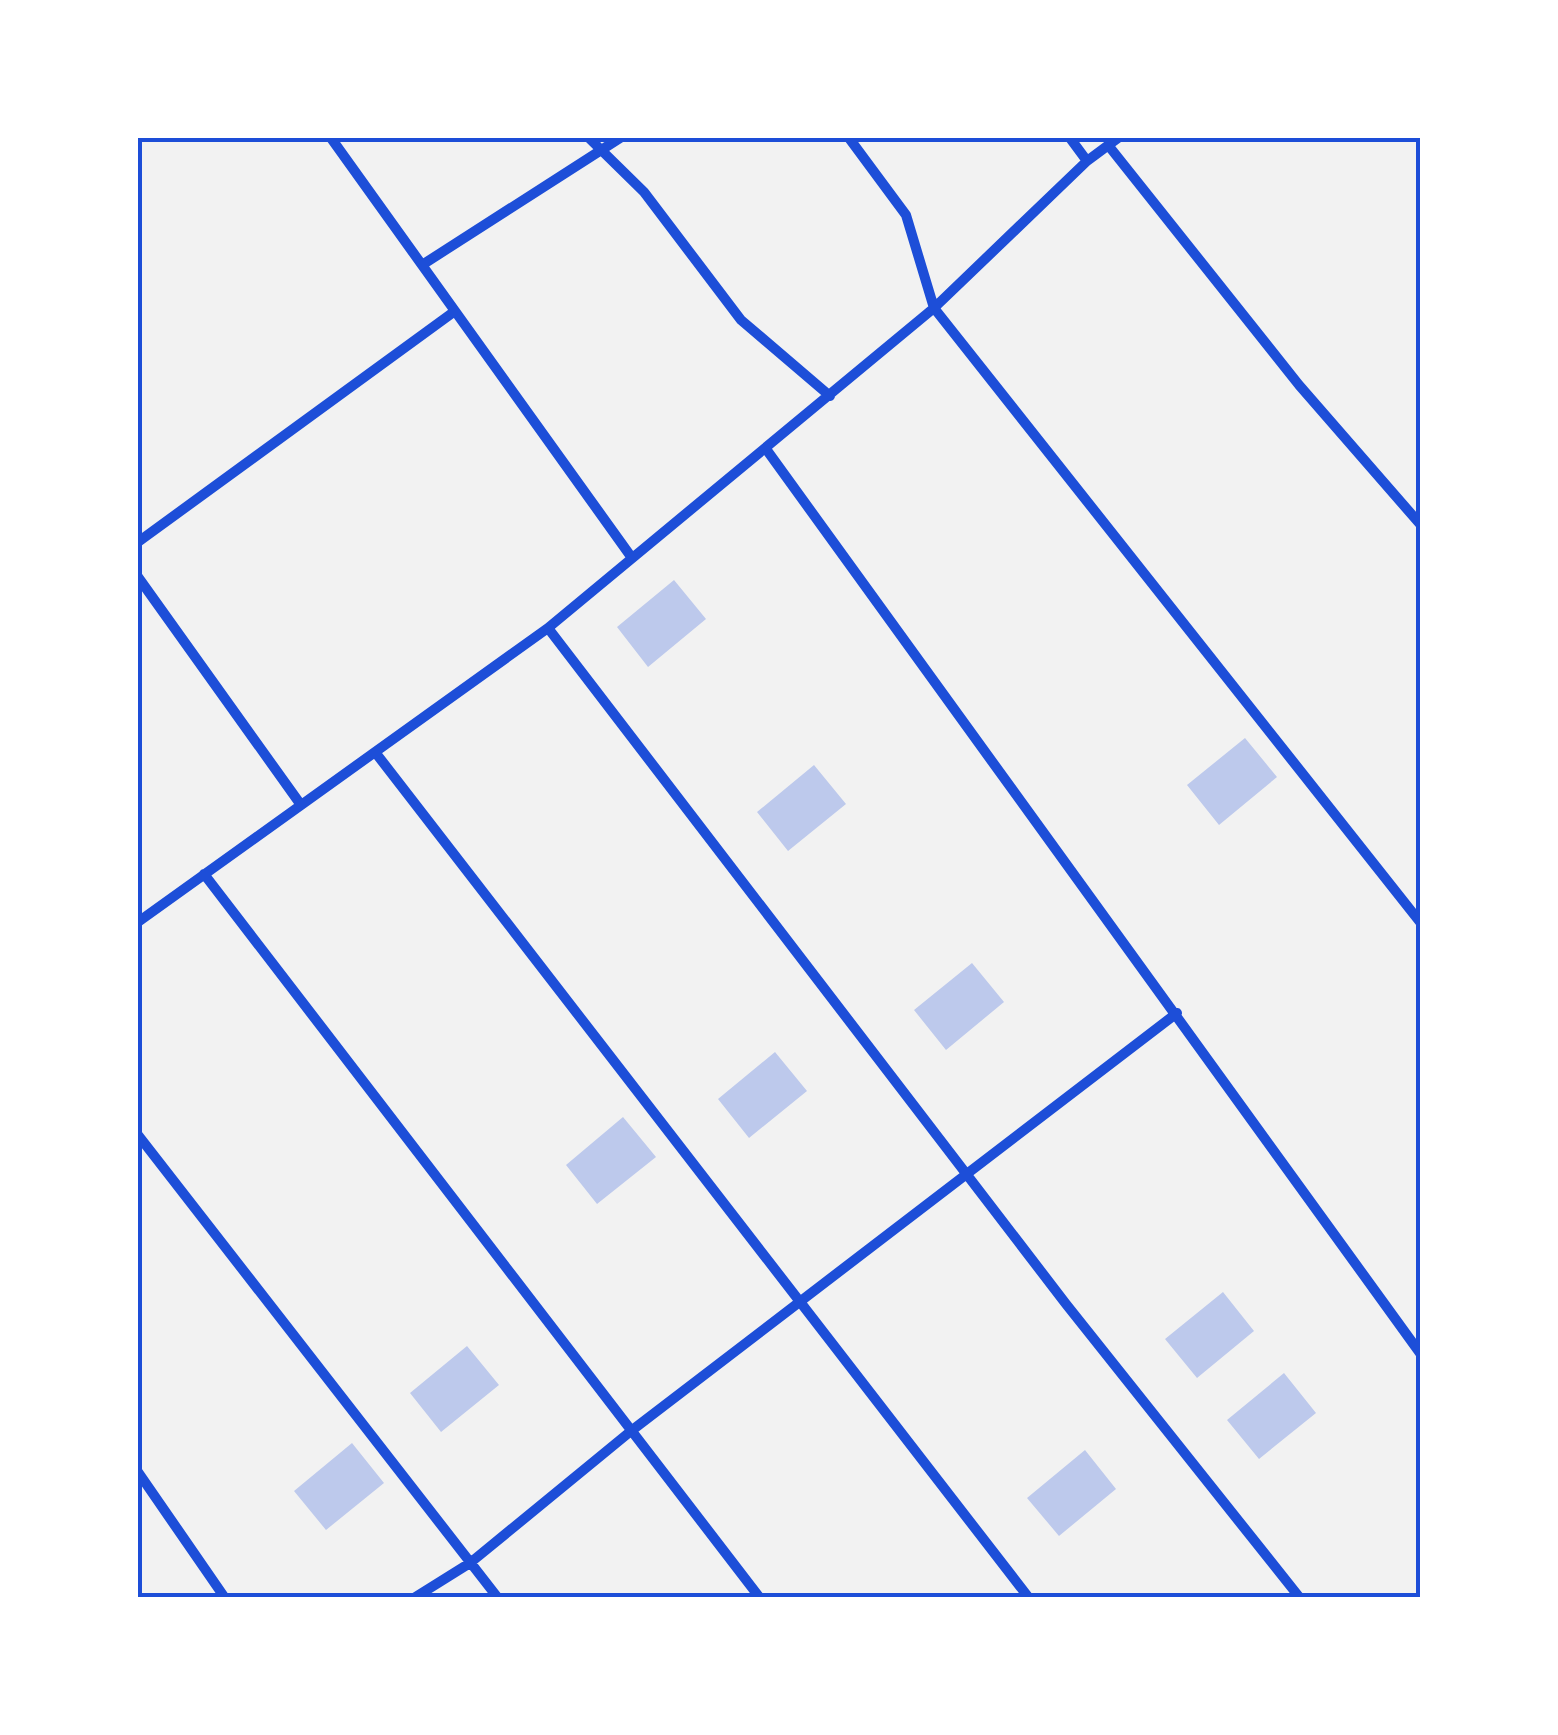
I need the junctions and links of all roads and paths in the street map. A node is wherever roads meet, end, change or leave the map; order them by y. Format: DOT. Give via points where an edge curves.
graph roads {
  1 [pos="331,138"];
  2 [pos="589,138"];
  3 [pos="620,138"];
  4 [pos="849,138"];
  5 [pos="1070,138"];
  6 [pos="1113,141"];
  7 [pos="604,150"];
  8 [pos="1086,161"];
  9 [pos="422,265"];
  10 [pos="934,308"];
  11 [pos="455,311"];
  12 [pos="830,396"];
  13 [pos="766,450"];
  14 [pos="1420,524"];
  15 [pos="138,542"];
  16 [pos="632,558"];
  17 [pos="138,577"];
  18 [pos="548,628"];
  19 [pos="376,752"];
  20 [pos="301,805"];
  21 [pos="204,874"];
  22 [pos="138,922"];
  23 [pos="1420,922"];
  24 [pos="1177,1013"];
  25 [pos="138,1135"];
  26 [pos="968,1176"];
  27 [pos="803,1304"];
  28 [pos="1420,1352"];
  29 [pos="632,1431"];
  30 [pos="138,1472"];
  31 [pos="470,1563"];
  32 [pos="225,1598"];
  33 [pos="414,1598"];
  34 [pos="498,1598"];
  35 [pos="760,1598"];
  36 [pos="1028,1598"];
  37 [pos="1300,1598"];
  1 -- 9 [label="street"];
  2 -- 7 [label="street"];
  3 -- 7 [label="street"];
  4 -- 10 [label="street" via="906,215"];
  5 -- 8 [label="street"];
  6 -- 8 [label="street"];
  6 -- 14 [label="street" via="1299,384"];
  7 -- 9 [label="street"];
  7 -- 12 [label="street" via="741,320"];
  8 -- 10 [label="street"];
  9 -- 11 [label="street"];
  10 -- 12 [label="street"];
  10 -- 23 [label="street"];
  11 -- 15 [label="street"];
  11 -- 16 [label="street"];
  12 -- 13 [label="street"];
  13 -- 16 [label="street"];
  13 -- 24 [label="street"];
  16 -- 18 [label="street"];
  17 -- 20 [label="street"];
  18 -- 19 [label="street"];
  18 -- 26 [label="street"];
  19 -- 20 [label="street"];
  19 -- 27 [label="street"];
  20 -- 21 [label="street"];
  21 -- 22 [label="street"];
  21 -- 29 [label="street"];
  24 -- 26 [label="street"];
  24 -- 28 [label="street"];
  25 -- 31 [label="street"];
  26 -- 27 [label="street"];
  26 -- 37 [label="street"];
  27 -- 29 [label="street"];
  27 -- 36 [label="street"];
  29 -- 31 [label="street"];
  29 -- 35 [label="street"];
  30 -- 32 [label="street"];
  31 -- 33 [label="street"];
  31 -- 34 [label="street"];
}
